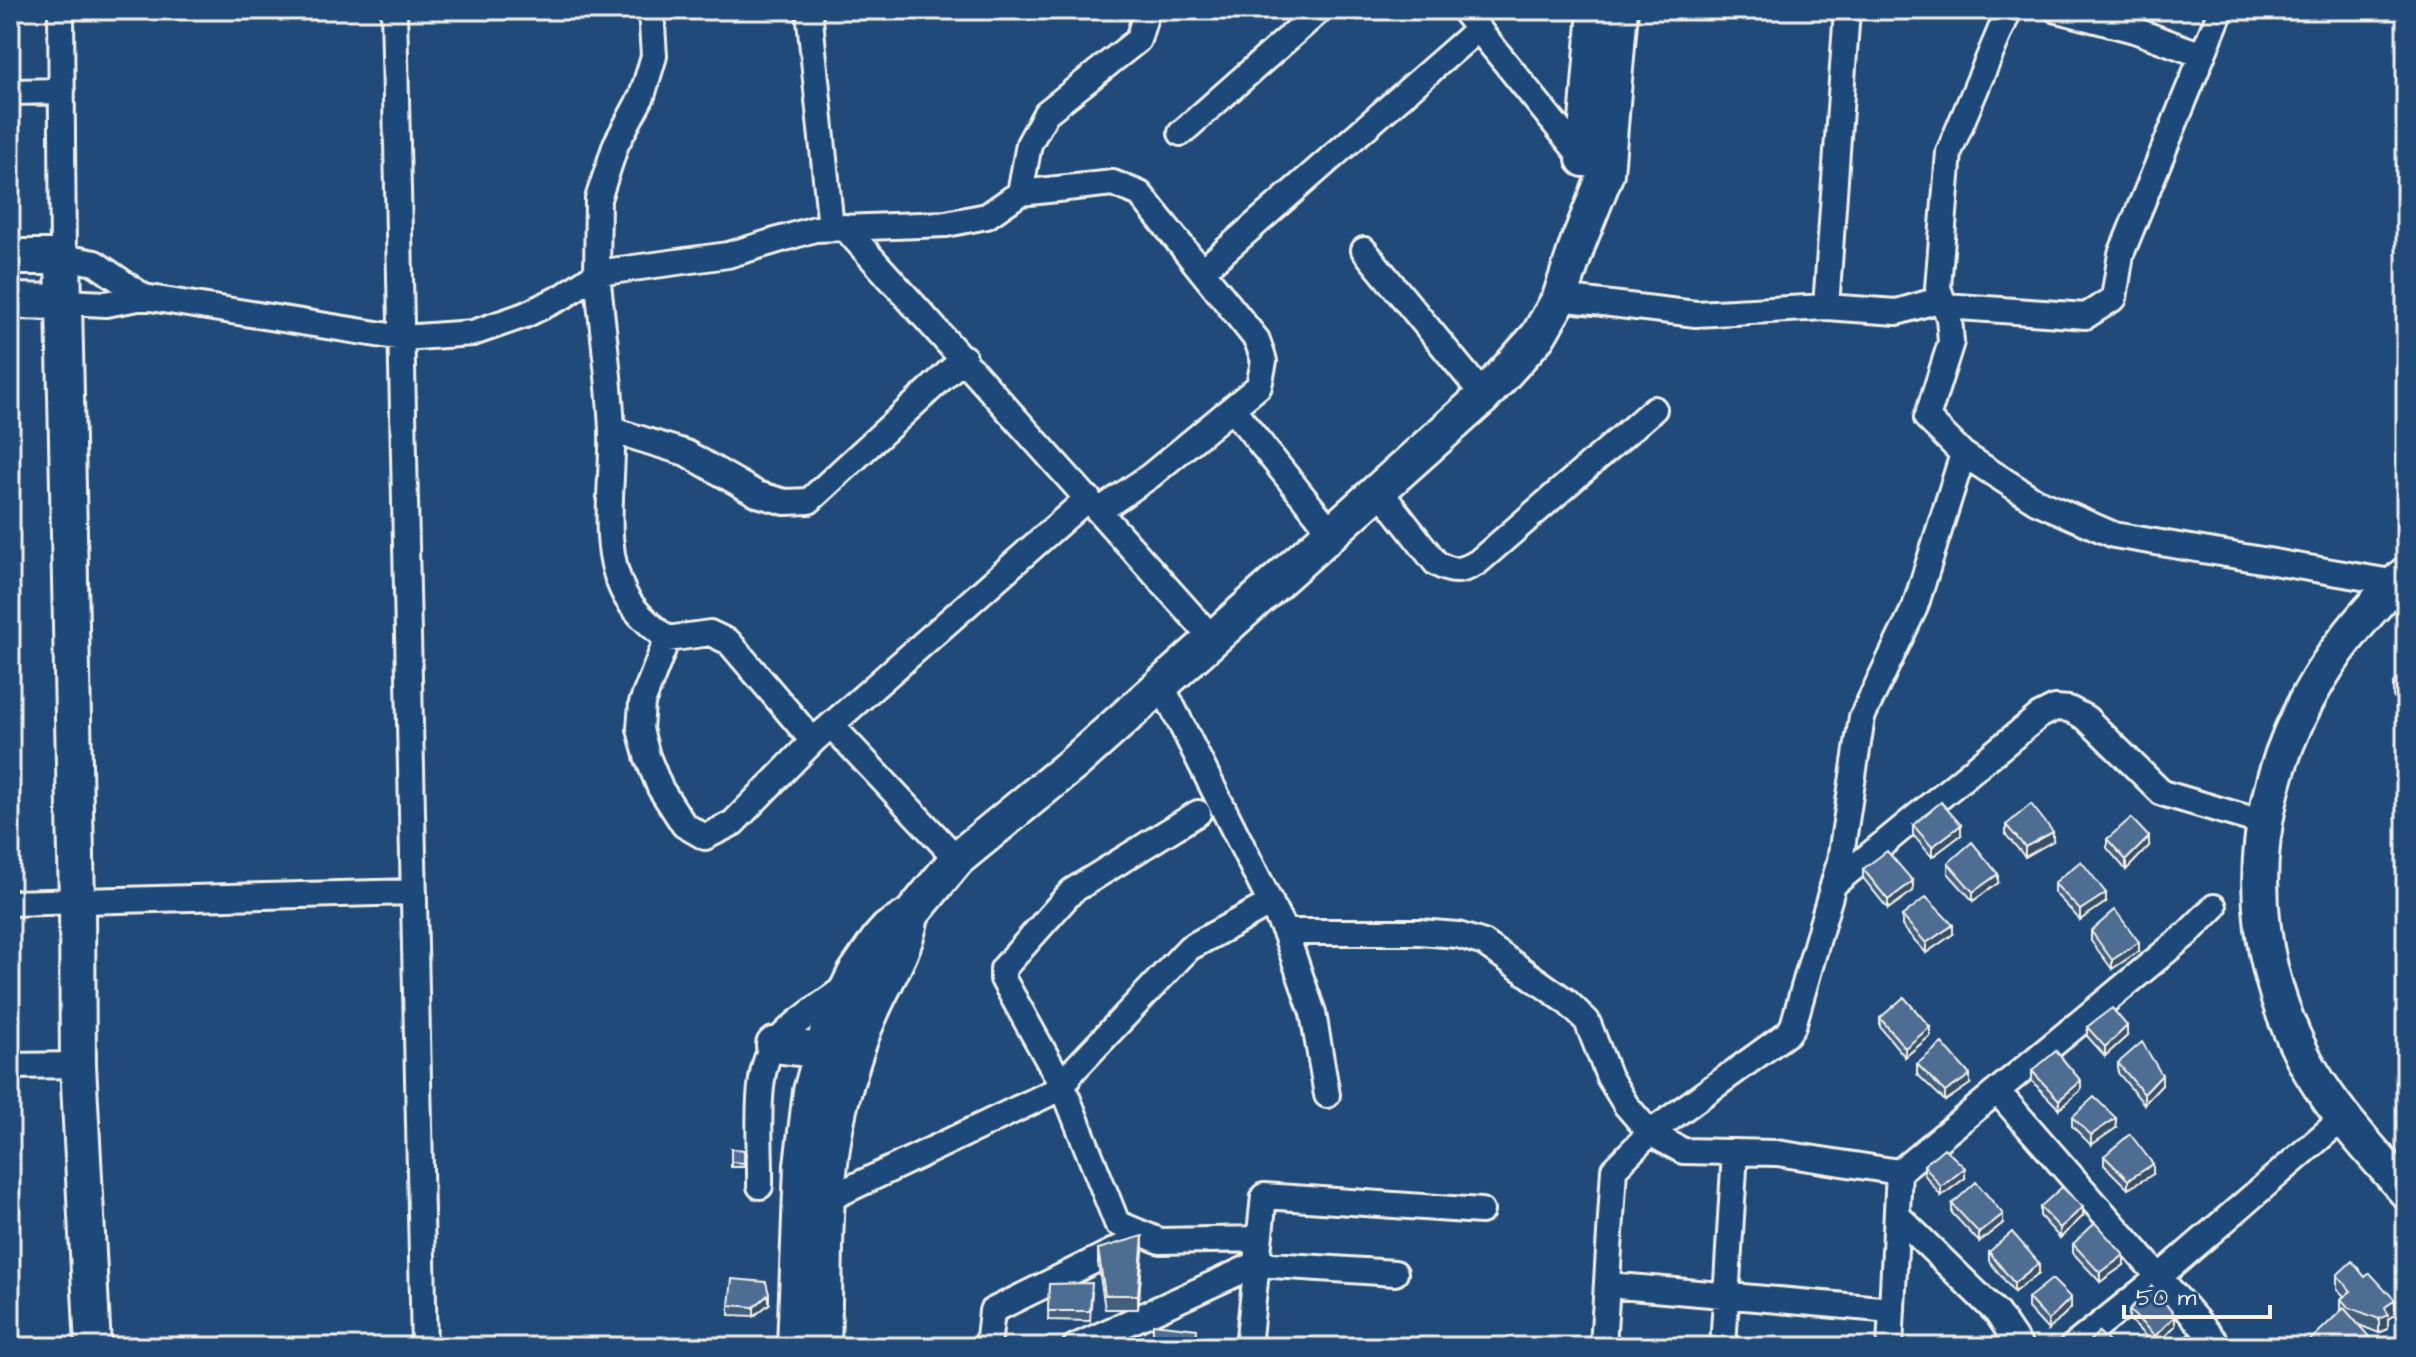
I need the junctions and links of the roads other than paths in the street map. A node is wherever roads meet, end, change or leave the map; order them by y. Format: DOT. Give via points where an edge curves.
graph roads {
  1 [pos="61,10"];
  2 [pos="394,10"];
  3 [pos="651,10"];
  4 [pos="809,10"];
  5 [pos="1147,10"];
  6 [pos="1320,10"];
  7 [pos="1463,10"];
  8 [pos="1596,10"];
  9 [pos="1620,10"];
  10 [pos="1847,10"];
  11 [pos="2009,10"];
  12 [pos="2057,10"];
  13 [pos="2221,10"];
  14 [pos="1478,29"];
  15 [pos="2202,55"];
  16 [pos="62,91"];
  17 [pos="10,92"];
  18 [pos="1181,133"];
  19 [pos="1584,160"];
  20 [pos="1020,193"];
  21 [pos="838,227"];
  22 [pos="1578,243"];
  23 [pos="1364,250"];
  24 [pos="10,257"];
  25 [pos="63,257"];
  26 [pos="1202,271"];
  27 [pos="597,273"];
  28 [pos="144,297"];
  29 [pos="1560,298"];
  30 [pos="10,301"];
  31 [pos="65,302"];
  32 [pos="1943,302"];
  33 [pos="1826,307"];
  34 [pos="402,338"];
  35 [pos="964,358"];
  36 [pos="1484,396"];
  37 [pos="1232,408"];
  38 [pos="1654,409"];
  39 [pos="612,430"];
  40 [pos="1963,454"];
  41 [pos="1379,490"];
  42 [pos="1094,504"];
  43 [pos="1332,533"];
  44 [pos="2401,578"];
  45 [pos="667,639"];
  46 [pos="1213,639"];
  47 [pos="1161,684"];
  48 [pos="822,733"];
  49 [pos="1198,813"];
  50 [pos="2264,823"];
  51 [pos="957,859"];
  52 [pos="1834,884"];
  53 [pos="414,892"];
  54 [pos="77,902"];
  55 [pos="10,903"];
  56 [pos="1271,903"];
  57 [pos="2214,907"];
  58 [pos="911,915"];
  59 [pos="1285,932"];
  60 [pos="849,984"];
  61 [pos="774,1045"];
  62 [pos="836,1060"];
  63 [pos="78,1065"];
  64 [pos="10,1066"];
  65 [pos="1063,1087"];
  66 [pos="1997,1091"];
  67 [pos="1327,1095"];
  68 [pos="2343,1118"];
  69 [pos="1650,1133"];
  70 [pos="1735,1152"];
  71 [pos="1899,1172"];
  72 [pos="760,1186"];
  73 [pos="2406,1191"];
  74 [pos="828,1199"];
  75 [pos="1481,1211"];
  76 [pos="1899,1217"];
  77 [pos="1147,1235"];
  78 [pos="1258,1252"];
  79 [pos="1395,1273"];
  80 [pos="2158,1278"];
  81 [pos="1608,1285"];
  82 [pos="1726,1294"];
  83 [pos="1892,1310"];
  84 [pos="801,1346"];
  85 [pos="93,1347"];
  86 [pos="424,1347"];
  87 [pos="988,1347"];
  88 [pos="1075,1347"];
  89 [pos="1248,1347"];
  90 [pos="1603,1347"];
  91 [pos="1723,1347"];
  92 [pos="1890,1347"];
  93 [pos="2020,1347"];
  94 [pos="2072,1347"];
  95 [pos="2220,1347"];
  1 -- 16 [label="street"];
  2 -- 34 [label="street"];
  3 -- 27 [label="street" via="654,56 598,199"];
  4 -- 21 [label="street"];
  5 -- 20 [label="street" via="1138,40 1046,113 1029,144"];
  6 -- 18 [label="street"];
  7 -- 14 [label="street"];
  8 -- 19 [label="street"];
  9 -- 22 [label="street" via="1606,173"];
  10 -- 33 [label="street"];
  11 -- 32 [label="street" via="1949,152 1938,288"];
  12 -- 15 [label="street"];
  13 -- 15 [label="street"];
  14 -- 19 [label="street"];
  14 -- 26 [label="street"];
  15 -- 32 [label="street" via="2121,254 2114,298 2086,316"];
  16 -- 17 [label="street"];
  16 -- 25 [label="street"];
  19 -- 22 [label="street"];
  20 -- 21 [label="street" via="987,216 946,224"];
  20 -- 26 [label="street" via="1113,183 1140,194"];
  21 -- 27 [label="street" via="728,255"];
  21 -- 35 [label="street"];
  22 -- 29 [label="street"];
  23 -- 36 [label="street"];
  24 -- 25 [label="street"];
  25 -- 28 [label="street" via="95,263"];
  25 -- 31 [label="street"];
  26 -- 37 [label="street" via="1257,340 1264,361 1259,386"];
  27 -- 34 [label="street" via="525,315 473,333"];
  27 -- 39 [label="street"];
  28 -- 31 [label="street" via="106,304"];
  28 -- 34 [label="street"];
  29 -- 33 [label="street" via="1696,314"];
  29 -- 36 [label="street" via="1538,336"];
  30 -- 31 [label="street"];
  31 -- 54 [label="street"];
  32 -- 33 [label="street" via="1897,312"];
  32 -- 40 [label="street" via="1951,342 1927,418"];
  34 -- 53 [label="street"];
  35 -- 39 [label="street" via="809,501 785,502 757,494 686,453"];
  35 -- 42 [label="street"];
  36 -- 41 [label="street"];
  37 -- 42 [label="street" via="1150,476"];
  37 -- 43 [label="street"];
  38 -- 41 [label="street" via="1464,571 1448,571 1436,563"];
  39 -- 45 [label="street" via="611,543 616,570 625,595"];
  40 -- 44 [label="street" via="2036,501 2114,535"];
  40 -- 52 [label="street" via="1915,607 1862,717"];
  41 -- 43 [label="street"];
  42 -- 46 [label="street"];
  42 -- 48 [label="street"];
  43 -- 46 [label="street"];
  44 -- 50 [label="street" via="2337,650 2313,688 2276,769"];
  45 -- 48 [label="street" via="710,633 729,642"];
  45 -- 48 [label="street" via="642,703 640,729 660,788 684,825 705,837 733,823"];
  46 -- 47 [label="street"];
  47 -- 51 [label="street"];
  47 -- 56 [label="street"];
  48 -- 51 [label="street"];
  49 -- 65 [label="street" via="1072,891 1003,969 1003,979"];
  50 -- 52 [label="street" via="2162,793 2086,718 2055,708"];
  50 -- 68 [label="street" via="2261,904 2268,962 2305,1060"];
  51 -- 58 [label="street"];
  52 -- 69 [label="street" via="1788,1033"];
  53 -- 54 [label="street"];
  53 -- 86 [label="street"];
  54 -- 55 [label="street"];
  54 -- 63 [label="street"];
  56 -- 59 [label="street"];
  56 -- 65 [label="street" via="1189,948"];
  57 -- 66 [label="street"];
  58 -- 60 [label="street" via="879,939"];
  58 -- 62 [label="street" via="901,952 870,1013"];
  59 -- 67 [label="street" via="1313,1013"];
  59 -- 69 [label="street" via="1419,932 1484,943 1587,1021 1609,1077"];
  60 -- 61 [label="street"];
  60 -- 62 [label="street" via="829,1026"];
  61 -- 62 [label="street"];
  61 -- 72 [label="street" via="761,1081"];
  62 -- 74 [label="street"];
  62 -- 84 [label="street" via="811,1091 802,1165"];
  63 -- 64 [label="street"];
  63 -- 85 [label="street"];
  65 -- 74 [label="street"];
  65 -- 77 [label="street" via="1117,1223"];
  66 -- 71 [label="street"];
  66 -- 80 [label="street"];
  68 -- 73 [label="street"];
  68 -- 80 [label="street"];
  69 -- 70 [label="street" via="1683,1151"];
  69 -- 81 [label="street" via="1614,1169"];
  70 -- 71 [label="street" via="1777,1153"];
  70 -- 82 [label="street"];
  71 -- 76 [label="street"];
  74 -- 84 [label="street"];
  75 -- 78 [label="street" via="1264,1196"];
  76 -- 83 [label="street"];
  76 -- 93 [label="street" via="1997,1313"];
  77 -- 78 [label="street"];
  77 -- 87 [label="street" via="992,1311"];
  78 -- 79 [label="street"];
  78 -- 88 [label="street"];
  78 -- 89 [label="street"];
  80 -- 94 [label="street"];
  80 -- 95 [label="street"];
  81 -- 82 [label="street"];
  81 -- 90 [label="street"];
  82 -- 83 [label="street"];
  82 -- 91 [label="street"];
  83 -- 92 [label="street"];
}
